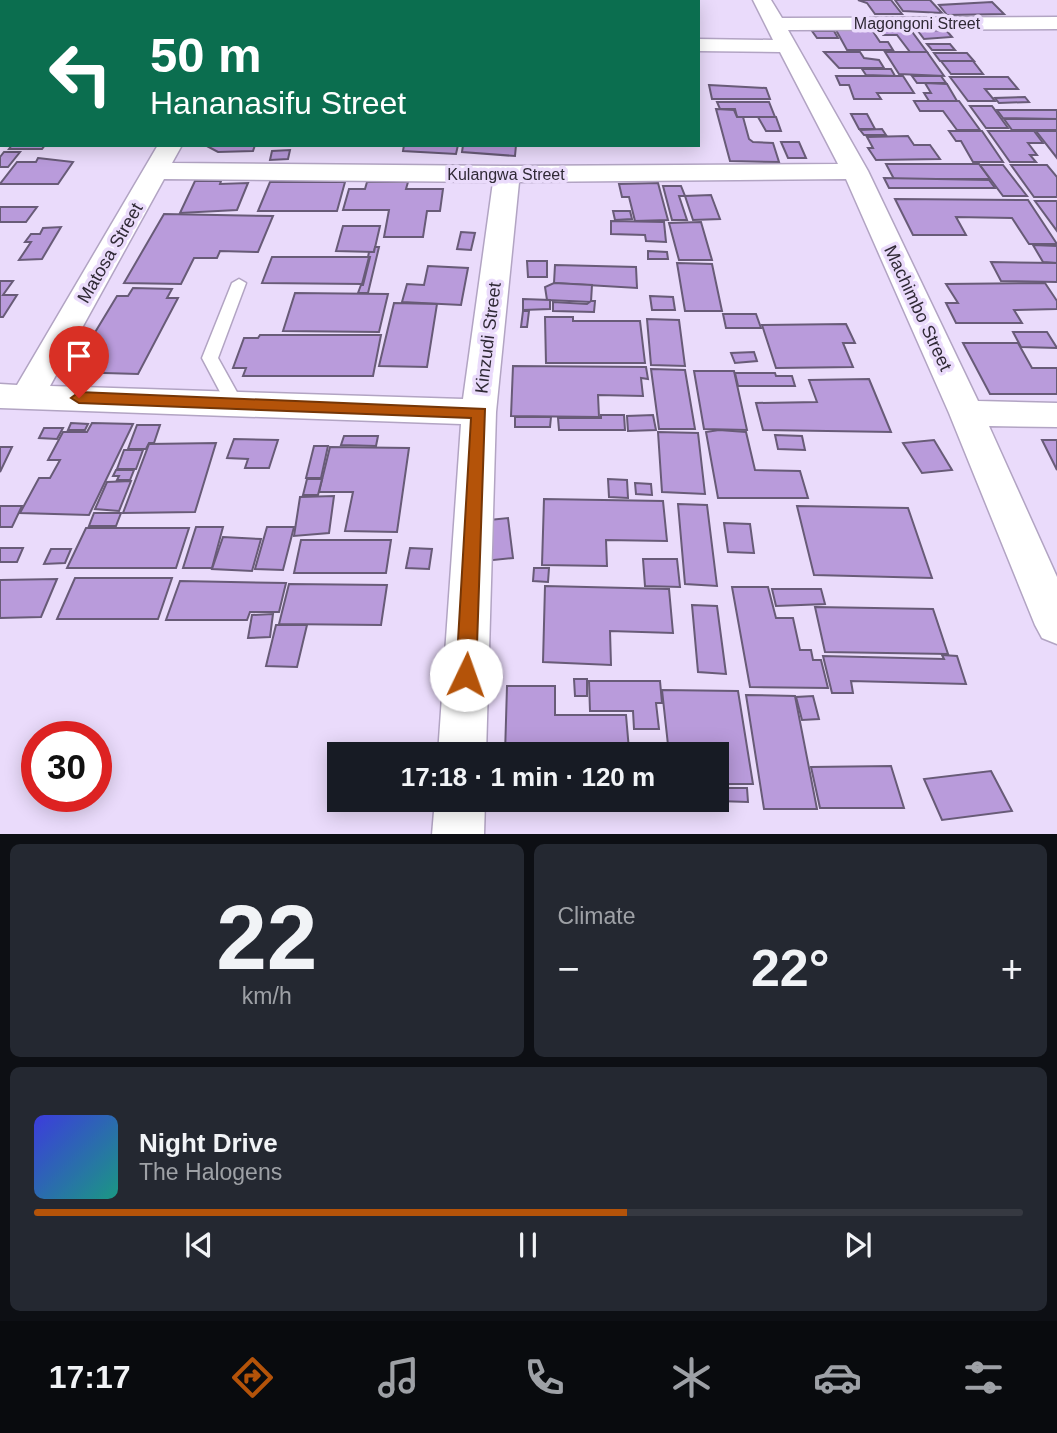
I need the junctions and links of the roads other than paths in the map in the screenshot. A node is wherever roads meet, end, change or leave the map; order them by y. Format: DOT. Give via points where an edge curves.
graph roads {
  1 [pos="1020,0"];
  2 [pos="774,23"];
  3 [pos="1049,23"];
  4 [pos="1057,40"];
  5 [pos="700,44"];
  6 [pos="164,158"];
  7 [pos="855,172"];
  8 [pos="507,174"];
  9 [pos="239,283"];
  10 [pos="14,396"];
  11 [pos="234,403"];
  12 [pos="479,412"];
  13 [pos="966,413"];
  14 [pos="1057,415"];
  15 [pos="1057,625"];
  16 [pos="463,742"];
  17 [pos="459,812"];
  18 [pos="458,834"];
  1 -- 3 [label="street"];
  2 -- 3 [label="street, Magongoni Street"];
  2 -- 5 [label="street, Magongoni Street"];
  2 -- 7 [label="street, Machimbo Street"];
  3 -- 4 [label="street"];
  6 -- 8 [label="street, Kulangwa Street"];
  6 -- 10 [label="street, Matosa Street"];
  7 -- 8 [label="street, Kulangwa Street"];
  7 -- 13 [label="street, Machimbo Street"];
  8 -- 12 [label="street, Kinzudi Street"];
  9 -- 11 [label="lane" via="211,358"];
  10 -- 11 [label="street"];
  11 -- 12 [label="street"];
  12 -- 16 [label="street, Kinzudi Street"];
  13 -- 14 [label="street"];
  13 -- 15 [label="street, Machimbo Street"];
  17 -- 18 [label="street"];
}
